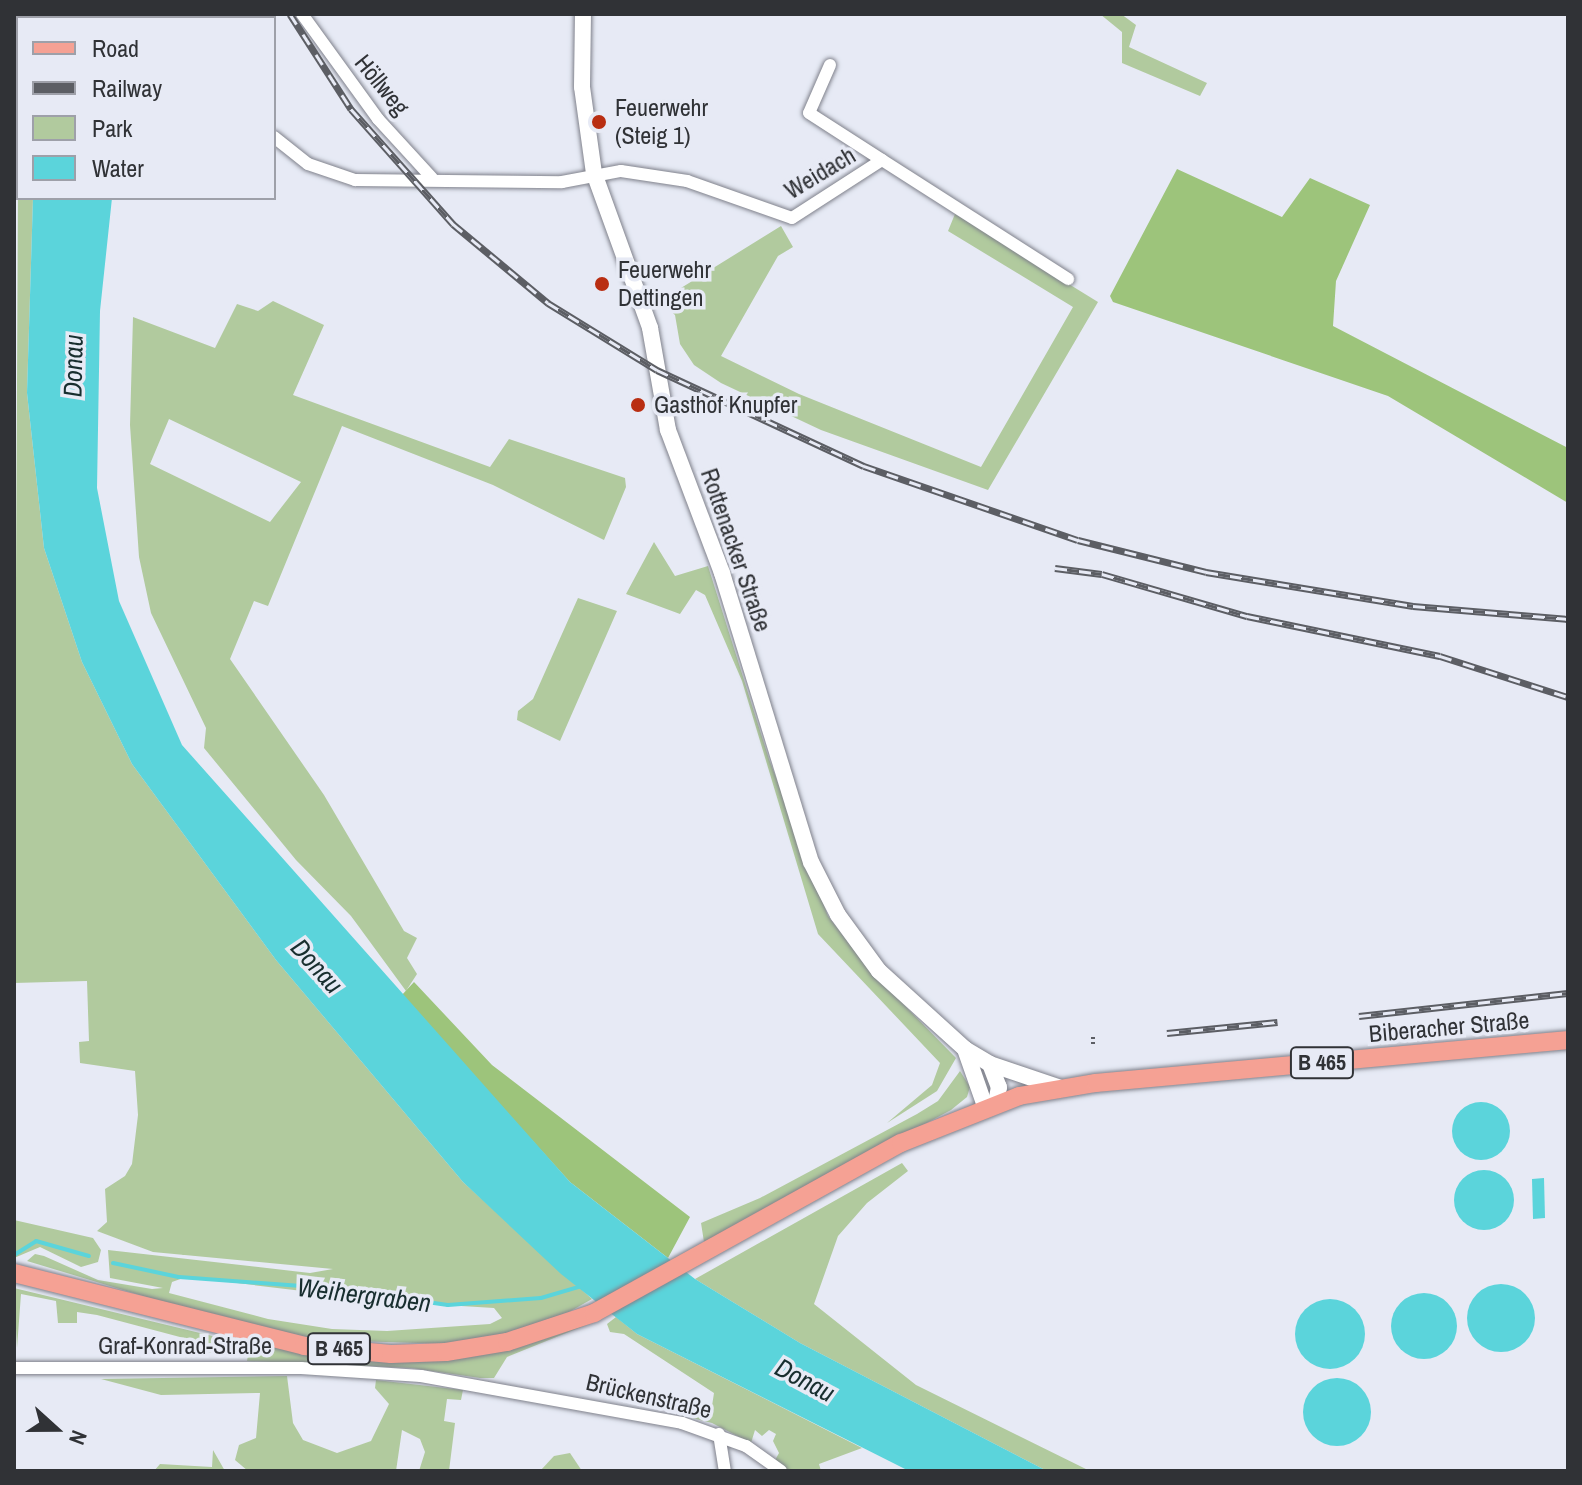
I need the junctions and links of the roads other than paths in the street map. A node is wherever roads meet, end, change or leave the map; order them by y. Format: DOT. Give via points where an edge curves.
graph roads {
  1 [pos="302,14"];
  2 [pos="583,14"];
  3 [pos="830,65"];
  4 [pos="276,138"];
  5 [pos="882,160"];
  6 [pos="594,173"];
  7 [pos="432,178"];
  8 [pos="1068,279"];
  9 [pos="1568,1040"];
  10 [pos="965,1049"];
  11 [pos="990,1064"];
  12 [pos="1061,1088"];
  13 [pos="990,1104"];
  14 [pos="22,1276"];
  15 [pos="14,1368"];
  16 [pos="498,1388"];
  17 [pos="719,1434"];
  18 [pos="725,1471"];
  19 [pos="781,1471"];
  1 -- 7 [label="street, Höllweg" via="378,119"];
  2 -- 6 [label="main road, Rottenacker Straße" via="582,87"];
  3 -- 5 [label="street, Weidach" via="809,113"];
  4 -- 7 [label="street" via="328,174 387,183"];
  5 -- 6 [label="street, Weidach" via="792,218 687,181 621,171"];
  5 -- 8 [label="street, Weidach"];
  6 -- 7 [label="street" via="562,182"];
  6 -- 10 [label="main road, Rottenacker Straße" via="650,328 668,430 722,573 811,862 838,915 879,971"];
  9 -- 12 [label="main road, Biberacher Straße / B 465"];
  10 -- 11 [label="main road, Rottenacker Straße"];
  10 -- 13 [label="main road, Rottenacker Straße"];
  11 -- 12 [label="main road, Rottenacker Straße"];
  11 -- 13 [label="main road" via="999,1087"];
  12 -- 13 [label="main road, B 465"];
  13 -- 14 [label="main road, B 465" via="901,1143 594,1313 507,1342 391,1354 304,1346"];
  15 -- 16 [label="street, Graf-Konrad-Straße" via="301,1368 421,1376"];
  16 -- 17 [label="street, Brückenstraße" via="629,1411"];
  17 -- 18 [label="street"];
  17 -- 19 [label="street, Brückenstraße"];
}
